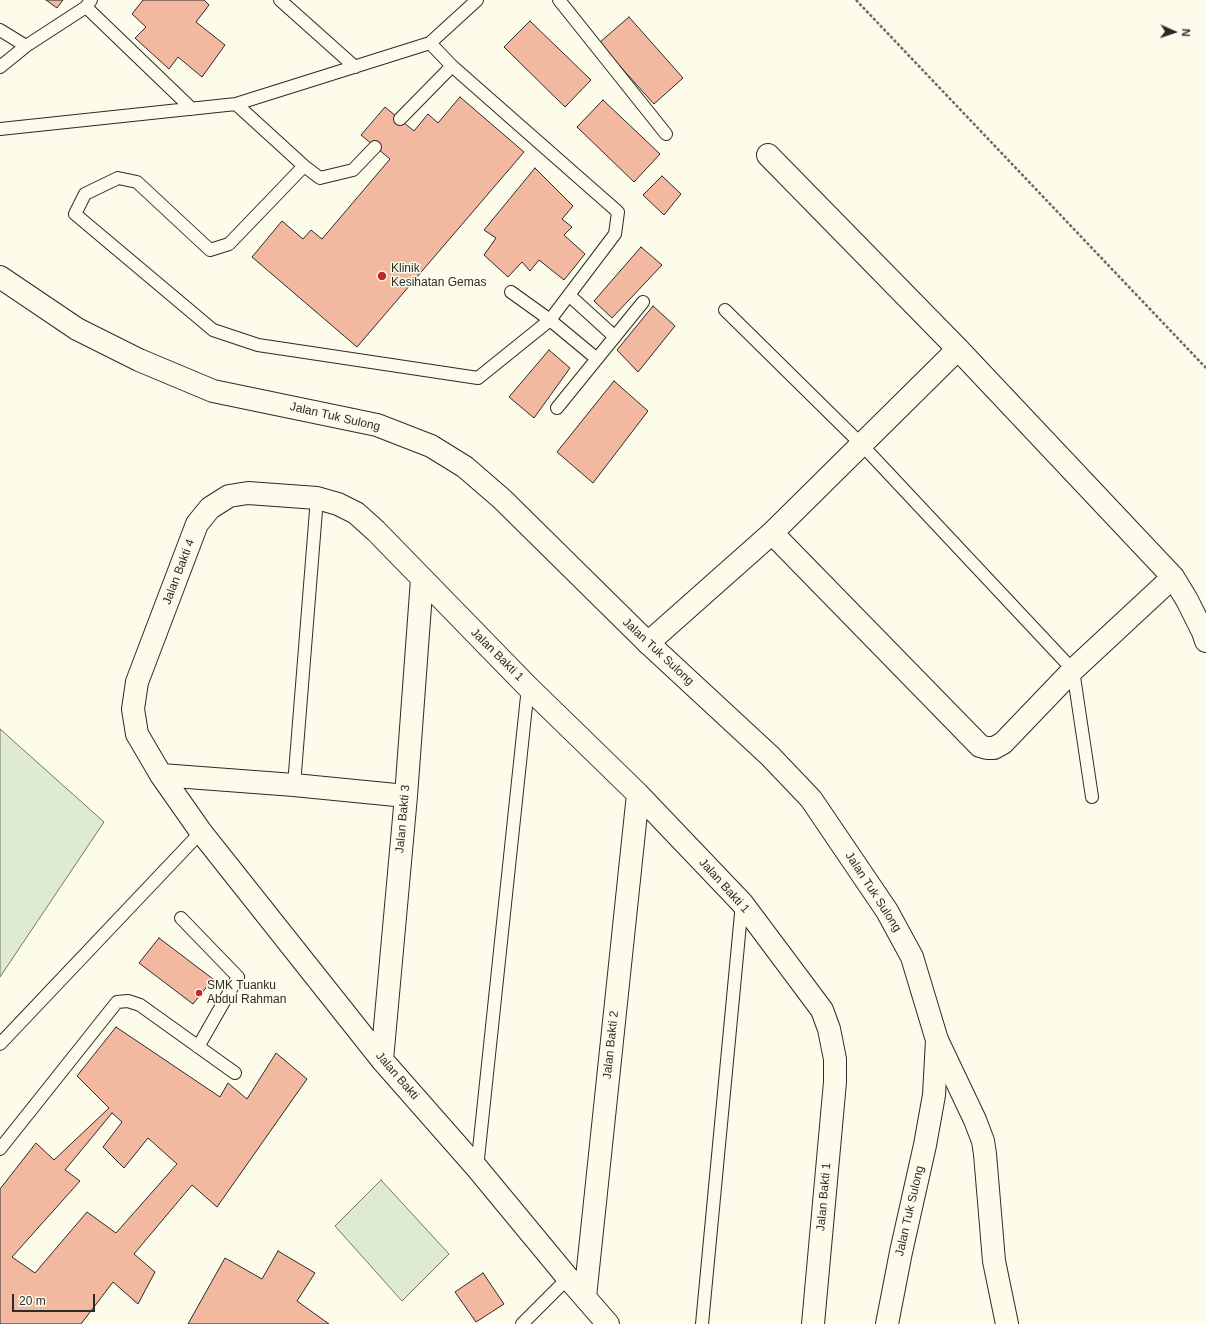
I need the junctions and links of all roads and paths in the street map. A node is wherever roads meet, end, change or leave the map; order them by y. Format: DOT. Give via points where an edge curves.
graph roads {
  1 [pos="280,0"];
  2 [pos="477,0"];
  3 [pos="559,0"];
  4 [pos="856,0"];
  5 [pos="89,4"];
  6 [pos="0,30"];
  7 [pos="430,44"];
  8 [pos="26,46"];
  9 [pos="452,66"];
  10 [pos="0,67"];
  11 [pos="355,67"];
  12 [pos="236,104"];
  13 [pos="192,109"];
  14 [pos="400,119"];
  15 [pos="0,129"];
  16 [pos="666,134"];
  17 [pos="375,147"];
  18 [pos="768,155"];
  19 [pos="304,166"];
  20 [pos="0,277"];
  21 [pos="511,292"];
  22 [pos="570,296"];
  23 [pos="643,302"];
  24 [pos="725,310"];
  25 [pos="550,320"];
  26 [pos="615,337"];
  27 [pos="958,349"];
  28 [pos="598,359"];
  29 [pos="1206,368"];
  30 [pos="557,408"];
  31 [pos="861,444"];
  32 [pos="317,498"];
  33 [pos="772,532"];
  34 [pos="391,547"];
  35 [pos="1173,577"];
  36 [pos="422,579"];
  37 [pos="1206,641"];
  38 [pos="648,643"];
  39 [pos="1074,670"];
  40 [pos="528,687"];
  41 [pos="161,775"];
  42 [pos="294,785"];
  43 [pos="638,794"];
  44 [pos="406,796"];
  45 [pos="1092,797"];
  46 [pos="198,826"];
  47 [pos="742,903"];
  48 [pos="181,918"];
  49 [pos="937,1040"];
  50 [pos="0,1044"];
  51 [pos="198,1047"];
  52 [pos="382,1060"];
  53 [pos="235,1073"];
  54 [pos="0,1149"];
  55 [pos="478,1168"];
  56 [pos="568,1278"];
  57 [pos="584,1297"];
  58 [pos="522,1324"];
  59 [pos="608,1324"];
  60 [pos="702,1324"];
  61 [pos="813,1324"];
  62 [pos="887,1324"];
  63 [pos="1007,1324"];
  1 -- 11 [label="lane"];
  2 -- 7 [label="lane"];
  3 -- 16 [label="lane"];
  4 -- 29 [label="path"];
  5 -- 8 [label="lane"];
  5 -- 13 [label="lane"];
  6 -- 8 [label="lane"];
  7 -- 9 [label="lane"];
  7 -- 11 [label="lane"];
  8 -- 10 [label="lane"];
  9 -- 14 [label="lane"];
  9 -- 22 [label="lane" via="618,212 614,234"];
  11 -- 12 [label="lane"];
  12 -- 13 [label="lane"];
  12 -- 19 [label="lane"];
  13 -- 15 [label="lane"];
  17 -- 19 [label="lane" via="353,170 320,178"];
  18 -- 27 [label="street"];
  19 -- 25 [label="lane" via="229,244 210,250 137,182 118,178 85,194 75,214 213,330 258,344 478,378"];
  20 -- 38 [label="street, Jalan Tuk Sulong" via="77,329 138,360 213,391 377,425 431,446 465,467 502,500"];
  21 -- 25 [label="lane"];
  22 -- 25 [label="lane"];
  22 -- 26 [label="lane"];
  23 -- 26 [label="lane"];
  24 -- 31 [label="lane"];
  25 -- 28 [label="lane"];
  26 -- 28 [label="lane"];
  27 -- 31 [label="street"];
  27 -- 35 [label="street"];
  28 -- 30 [label="lane"];
  31 -- 33 [label="street"];
  31 -- 39 [label="lane"];
  32 -- 34 [label="street, Jalan Bakti 4" via="356,513"];
  32 -- 41 [label="street, Jalan Bakti 4" via="248,493 229,496 210,508 197,524 137,682 133,708 137,734"];
  32 -- 42 [label="lane"];
  33 -- 38 [label="street"];
  33 -- 39 [label="street" via="980,746 994,748 1003,743"];
  34 -- 36 [label="street, Jalan Bakti 1"];
  35 -- 37 [label="street"];
  35 -- 39 [label="street"];
  36 -- 40 [label="street, Jalan Bakti 1"];
  36 -- 44 [label="street, Jalan Bakti 3"];
  38 -- 49 [label="street, Jalan Tuk Sulong" via="770,756 811,800 887,911 912,957"];
  39 -- 45 [label="lane"];
  40 -- 43 [label="street, Jalan Bakti 1"];
  40 -- 55 [label="lane"];
  41 -- 42 [label="street"];
  41 -- 46 [label="street, Jalan Bakti 4"];
  42 -- 44 [label="street"];
  43 -- 47 [label="street, Jalan Bakti 1"];
  43 -- 57 [label="street, Jalan Bakti 2"];
  44 -- 52 [label="street, Jalan Bakti 3"];
  46 -- 50 [label="lane"];
  46 -- 52 [label="street, Jalan Bakti"];
  47 -- 60 [label="lane"];
  47 -- 61 [label="street, Jalan Bakti 1" via="822,1010 835,1059"];
  48 -- 51 [label="lane" via="238,977"];
  49 -- 62 [label="street, Jalan Tuk Sulong" via="934,1095"];
  49 -- 63 [label="street" via="983,1141 994,1261"];
  51 -- 53 [label="lane"];
  51 -- 54 [label="lane" via="140,1005 128,1001 117,1002"];
  52 -- 55 [label="street, Jalan Bakti"];
  55 -- 56 [label="street, Jalan Bakti"];
  56 -- 57 [label="street, Jalan Bakti"];
  56 -- 58 [label="lane"];
  57 -- 59 [label="street, Jalan Bakti"];
}
